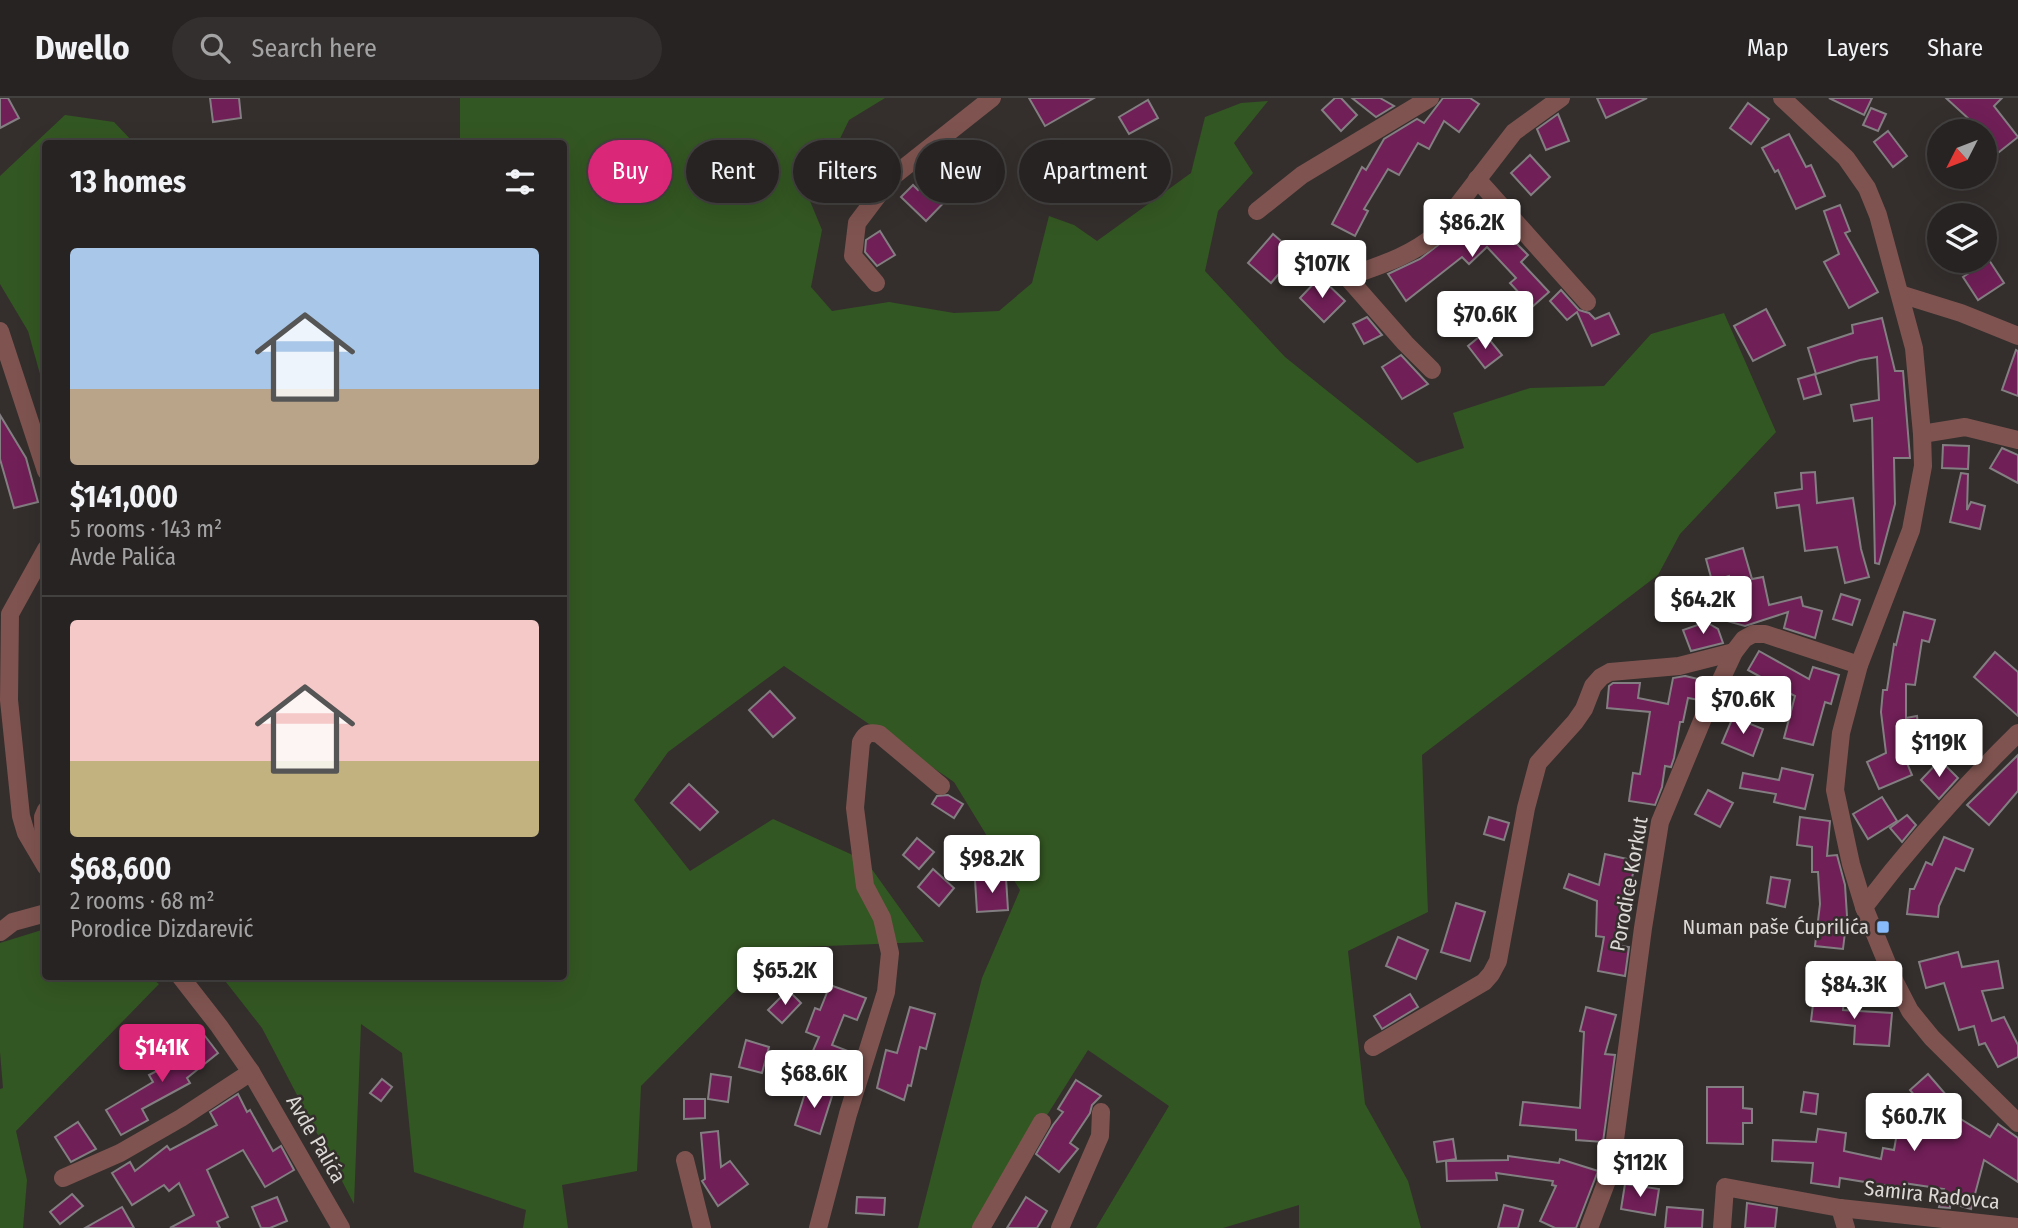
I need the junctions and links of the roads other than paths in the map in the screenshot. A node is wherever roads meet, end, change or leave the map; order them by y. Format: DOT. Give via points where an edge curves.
graph roads {
  1 [pos="992,98"];
  2 [pos="1430,98"];
  3 [pos="1561,98"];
  4 [pos="1787,101"];
  5 [pos="1477,179"];
  6 [pos="1257,211"];
  7 [pos="876,284"];
  8 [pos="1900,294"];
  9 [pos="1587,302"];
  10 [pos="0,331"];
  11 [pos="2018,336"];
  12 [pos="1432,370"];
  13 [pos="8,379"];
  14 [pos="1923,434"];
  15 [pos="2018,440"];
  16 [pos="42,461"];
  17 [pos="42,556"];
  18 [pos="1734,652"];
  19 [pos="1859,665"];
  20 [pos="4,697"];
  21 [pos="2018,733"];
  22 [pos="941,786"];
  23 [pos="42,862"];
  24 [pos="1864,906"];
  25 [pos="42,914"];
  26 [pos="0,932"];
  27 [pos="183,980"];
  28 [pos="1373,1047"];
  29 [pos="251,1072"];
  30 [pos="1101,1112"];
  31 [pos="1042,1122"];
  32 [pos="2018,1123"];
  33 [pos="685,1160"];
  34 [pos="63,1178"];
  35 [pos="1840,1208"];
  36 [pos="2018,1227"];
  37 [pos="341,1228"];
  38 [pos="702,1228"];
  39 [pos="818,1228"];
  40 [pos="981,1228"];
  41 [pos="1060,1228"];
  42 [pos="1589,1228"];
  43 [pos="1722,1228"];
  44 [pos="1846,1228"];
  1 -- 7 [label="street" via="891,178 857,223 853,256"];
  2 -- 6 [label="street" via="1301,175"];
  3 -- 5 [label="street" via="1514,132"];
  4 -- 8 [label="street" via="1846,158 1867,188"];
  5 -- 9 [label="street"];
  5 -- 12 [label="street" via="1444,225 1422,246 1347,277"];
  8 -- 11 [label="street"];
  8 -- 14 [label="street" via="1914,348"];
  10 -- 13 [label="street"];
  13 -- 16 [label="street"];
  14 -- 15 [label="street" via="1965,427"];
  14 -- 19 [label="street" via="1923,466 1911,530"];
  17 -- 20 [label="street" via="10,614"];
  18 -- 19 [label="street" via="1744,639 1765,634"];
  18 -- 28 [label="street" via="1679,666 1610,672 1601,677 1575,722 1538,763 1498,961 1491,974"];
  18 -- 42 [label="street, Porodice Korkut" via="1660,822 1611,1170"];
  19 -- 24 [label="street" via="1841,733 1835,790"];
  20 -- 23 [label="street" via="21,816"];
  21 -- 24 [label="street" via="1931,823"];
  22 -- 39 [label="street" via="879,734 864,736 855,808 865,886 881,918 890,953 887,992"];
  24 -- 32 [label="street" via="1910,1012"];
  25 -- 26 [label="street" via="13,922"];
  27 -- 29 [label="street, Avde Palića"];
  29 -- 34 [label="street" via="130,1147"];
  29 -- 37 [label="street, Avde Palića"];
  30 -- 41 [label="street" via="1100,1136"];
  31 -- 40 [label="street"];
  33 -- 38 [label="street"];
  35 -- 36 [label="street, Samira Radovca"];
  35 -- 43 [label="street, Samira Radovca" via="1725,1187"];
  35 -- 44 [label="street, Samira Radovca"];
}
